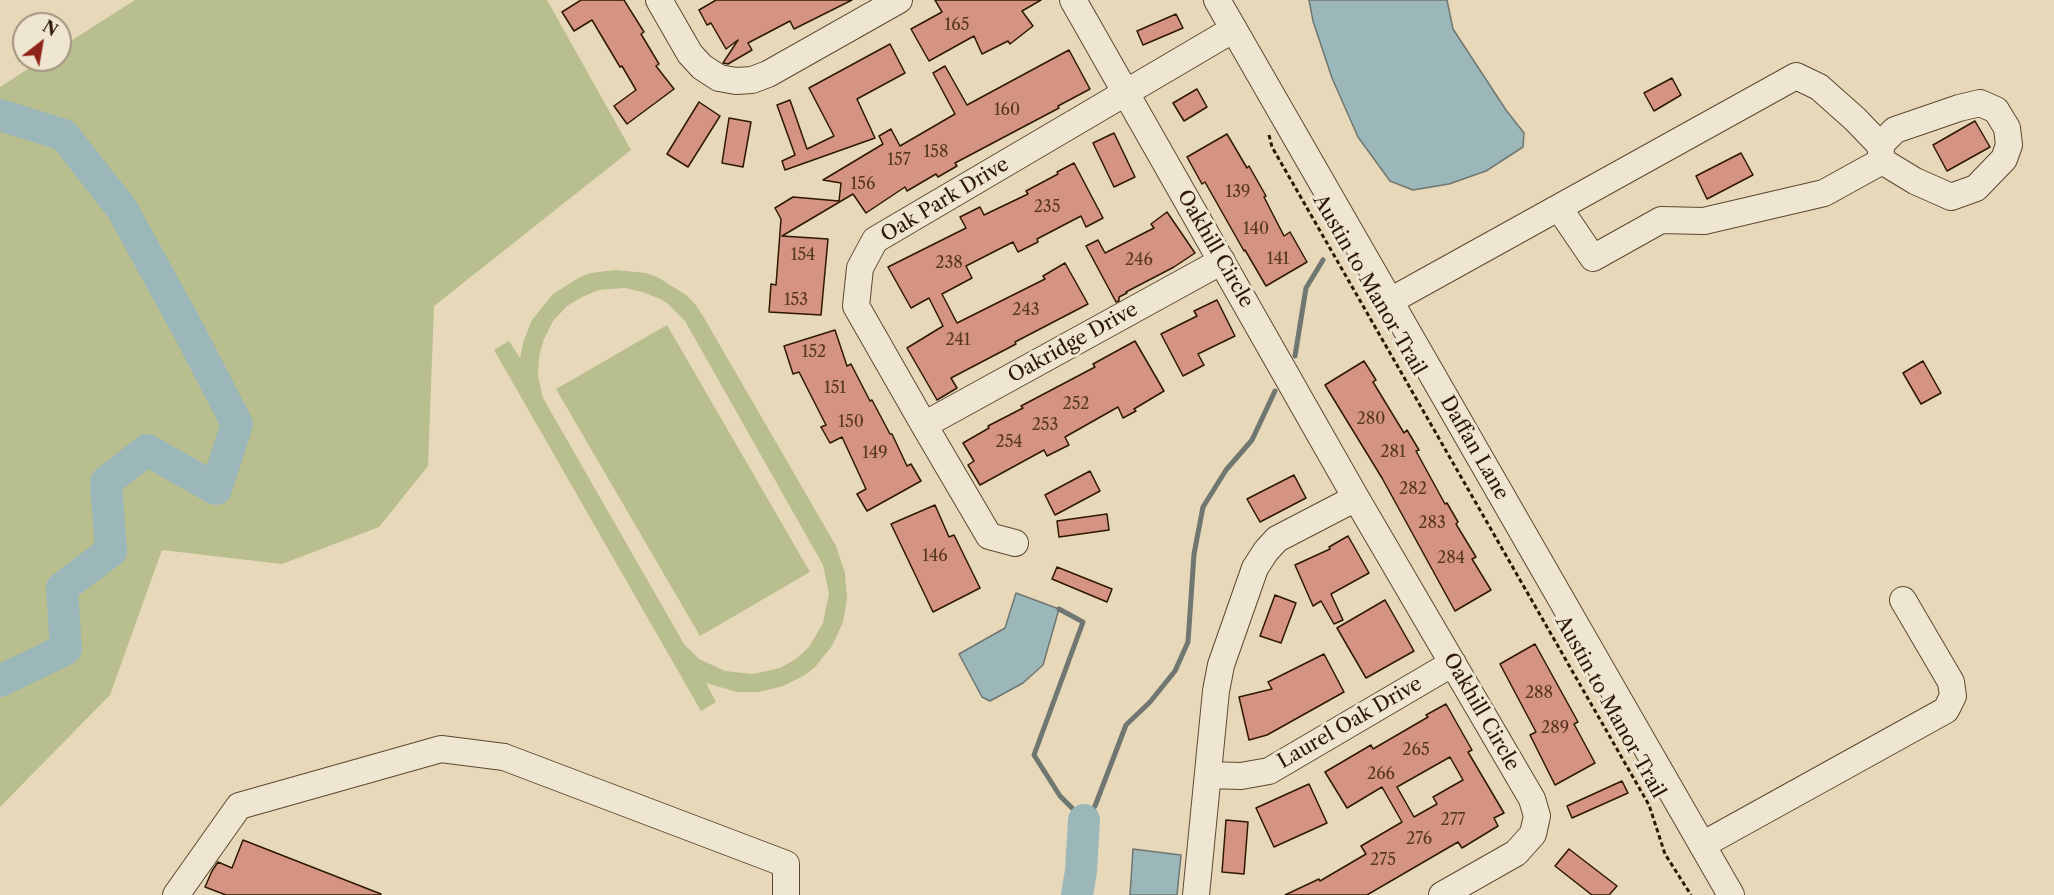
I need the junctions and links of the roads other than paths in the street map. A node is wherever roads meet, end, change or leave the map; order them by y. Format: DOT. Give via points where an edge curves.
graph roads {
  1 [pos="659,0"];
  2 [pos="898,0"];
  3 [pos="1073,0"];
  4 [pos="1217,0"];
  5 [pos="1234,29"];
  6 [pos="1125,93"];
  7 [pos="1881,153"];
  8 [pos="1559,208"];
  9 [pos="1222,261"];
  10 [pos="1390,301"];
  11 [pos="924,425"];
  12 [pos="1356,498"];
  13 [pos="1015,543"];
  14 [pos="1903,600"];
  15 [pos="1453,663"];
  16 [pos="1209,775"];
  17 [pos="1702,845"];
  18 [pos="176,895"];
  19 [pos="786,895"];
  20 [pos="1196,895"];
  21 [pos="1442,895"];
  22 [pos="1731,895"];
  1 -- 2 [label="street" via="690,54 702,67 719,78 736,81 768,74"];
  3 -- 6 [label="street, Oakhill Circle"];
  4 -- 5 [label="street, Daffan Lane"];
  5 -- 6 [label="street, Oak Park Drive"];
  5 -- 10 [label="street, Daffan Lane"];
  6 -- 9 [label="street, Oakhill Circle"];
  6 -- 11 [label="street, Oak Park Drive" via="875,240 860,268 856,306"];
  7 -- 7 [label="street" via="1915,181 1951,197 1976,188 2004,159 2009,145 2007,128 1996,110 1980,103 1895,130"];
  7 -- 8 [label="street" via="1824,193 1704,221 1661,220 1593,258"];
  7 -- 8 [label="street" via="1855,119 1819,87 1796,76"];
  8 -- 10 [label="street"];
  9 -- 11 [label="street, Oakridge Drive"];
  9 -- 12 [label="street, Oakhill Circle"];
  10 -- 17 [label="street, Daffan Lane"];
  11 -- 13 [label="street, Oak Park Drive" via="989,536"];
  12 -- 15 [label="street, Oakhill Circle"];
  12 -- 16 [label="street" via="1277,539 1255,568 1215,691"];
  14 -- 17 [label="street" via="1951,682 1953,696 1946,710"];
  15 -- 16 [label="street, Laurel Oak Drive" via="1269,771 1241,776"];
  15 -- 21 [label="street, Oakhill Circle" via="1532,799 1537,816 1533,834 1516,853"];
  16 -- 20 [label="street"];
  17 -- 22 [label="street, Daffan Lane"];
  18 -- 19 [label="street" via="239,806 441,748 504,757 786,864"];
}
